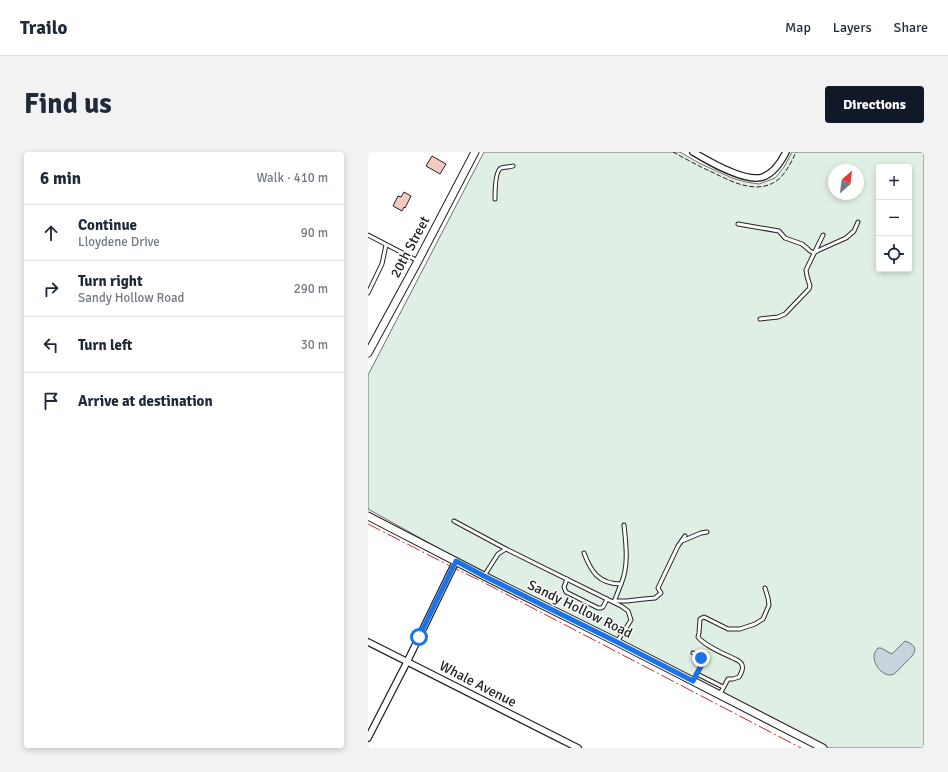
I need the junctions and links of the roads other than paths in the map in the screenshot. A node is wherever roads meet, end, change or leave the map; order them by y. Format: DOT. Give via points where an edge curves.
graph roads {
  1 [pos="475,152"];
  2 [pos="693,152"];
  3 [pos="786,152"];
  4 [pos="514,166"];
  5 [pos="495,199"];
  6 [pos="858,222"];
  7 [pos="738,224"];
  8 [pos="368,235"];
  9 [pos="823,235"];
  10 [pos="386,245"];
  11 [pos="814,253"];
  12 [pos="418,261"];
  13 [pos="368,293"];
  14 [pos="760,319"];
  15 [pos="368,353"];
  16 [pos="368,516"];
  17 [pos="454,521"];
  18 [pos="624,525"];
  19 [pos="707,532"];
  20 [pos="685,536"];
  21 [pos="682,541"];
  22 [pos="506,549"];
  23 [pos="584,553"];
  24 [pos="456,561"];
  25 [pos="484,576"];
  26 [pos="567,579"];
  27 [pos="621,584"];
  28 [pos="765,588"];
  29 [pos="607,599"];
  30 [pos="614,602"];
  31 [pos="368,642"];
  32 [pos="617,642"];
  33 [pos="693,653"];
  34 [pos="407,662"];
  35 [pos="697,674"];
  36 [pos="693,681"];
  37 [pos="723,687"];
  38 [pos="719,695"];
  39 [pos="368,738"];
  40 [pos="578,748"];
  41 [pos="823,748"];
  1 -- 12 [label="street, 20th Street"];
  2 -- 3 [label="street" via="731,172 756,178 768,174 777,167"];
  4 -- 5 [label="lane" via="499,170 496,177"];
  6 -- 11 [label="lane" via="854,231 846,238"];
  7 -- 11 [label="lane" via="779,231 785,238 802,244"];
  8 -- 10 [label="lane"];
  9 -- 11 [label="lane"];
  10 -- 12 [label="lane"];
  10 -- 13 [label="lane" via="382,264"];
  11 -- 14 [label="lane" via="806,270 809,289 785,314"];
  12 -- 15 [label="street, 20th Street"];
  16 -- 24 [label="street, Sandy Hollow Road"];
  17 -- 22 [label="lane"];
  18 -- 27 [label="lane" via="626,567"];
  19 -- 21 [label="lane"];
  20 -- 21 [label="lane"];
  21 -- 30 [label="lane" via="658,588 661,593 655,598"];
  22 -- 25 [label="lane" via="498,554"];
  22 -- 26 [label="lane"];
  23 -- 27 [label="lane" via="596,576 614,584"];
  24 -- 25 [label="street, Sandy Hollow Road"];
  24 -- 34 [label="street"];
  25 -- 32 [label="street, Sandy Hollow Road"];
  26 -- 29 [label="lane"];
  26 -- 29 [label="lane" via="564,587 566,592 598,608 603,607"];
  27 -- 30 [label="lane"];
  28 -- 37 [label="lane" via="769,605 763,619 755,624 740,629 728,629 704,617 700,619 699,639 742,664 739,677 728,679"];
  29 -- 30 [label="lane"];
  30 -- 32 [label="lane" via="628,611 631,620"];
  31 -- 34 [label="street, Whale Avenue"];
  32 -- 36 [label="street, Sandy Hollow Road"];
  33 -- 35 [label="lane" via="701,658 702,664"];
  34 -- 39 [label="street"];
  34 -- 40 [label="street, Whale Avenue"];
  35 -- 36 [label="lane"];
  35 -- 37 [label="lane"];
  36 -- 38 [label="street, Sandy Hollow Road"];
  37 -- 38 [label="lane"];
  38 -- 41 [label="street, Sandy Hollow Road"];
}
